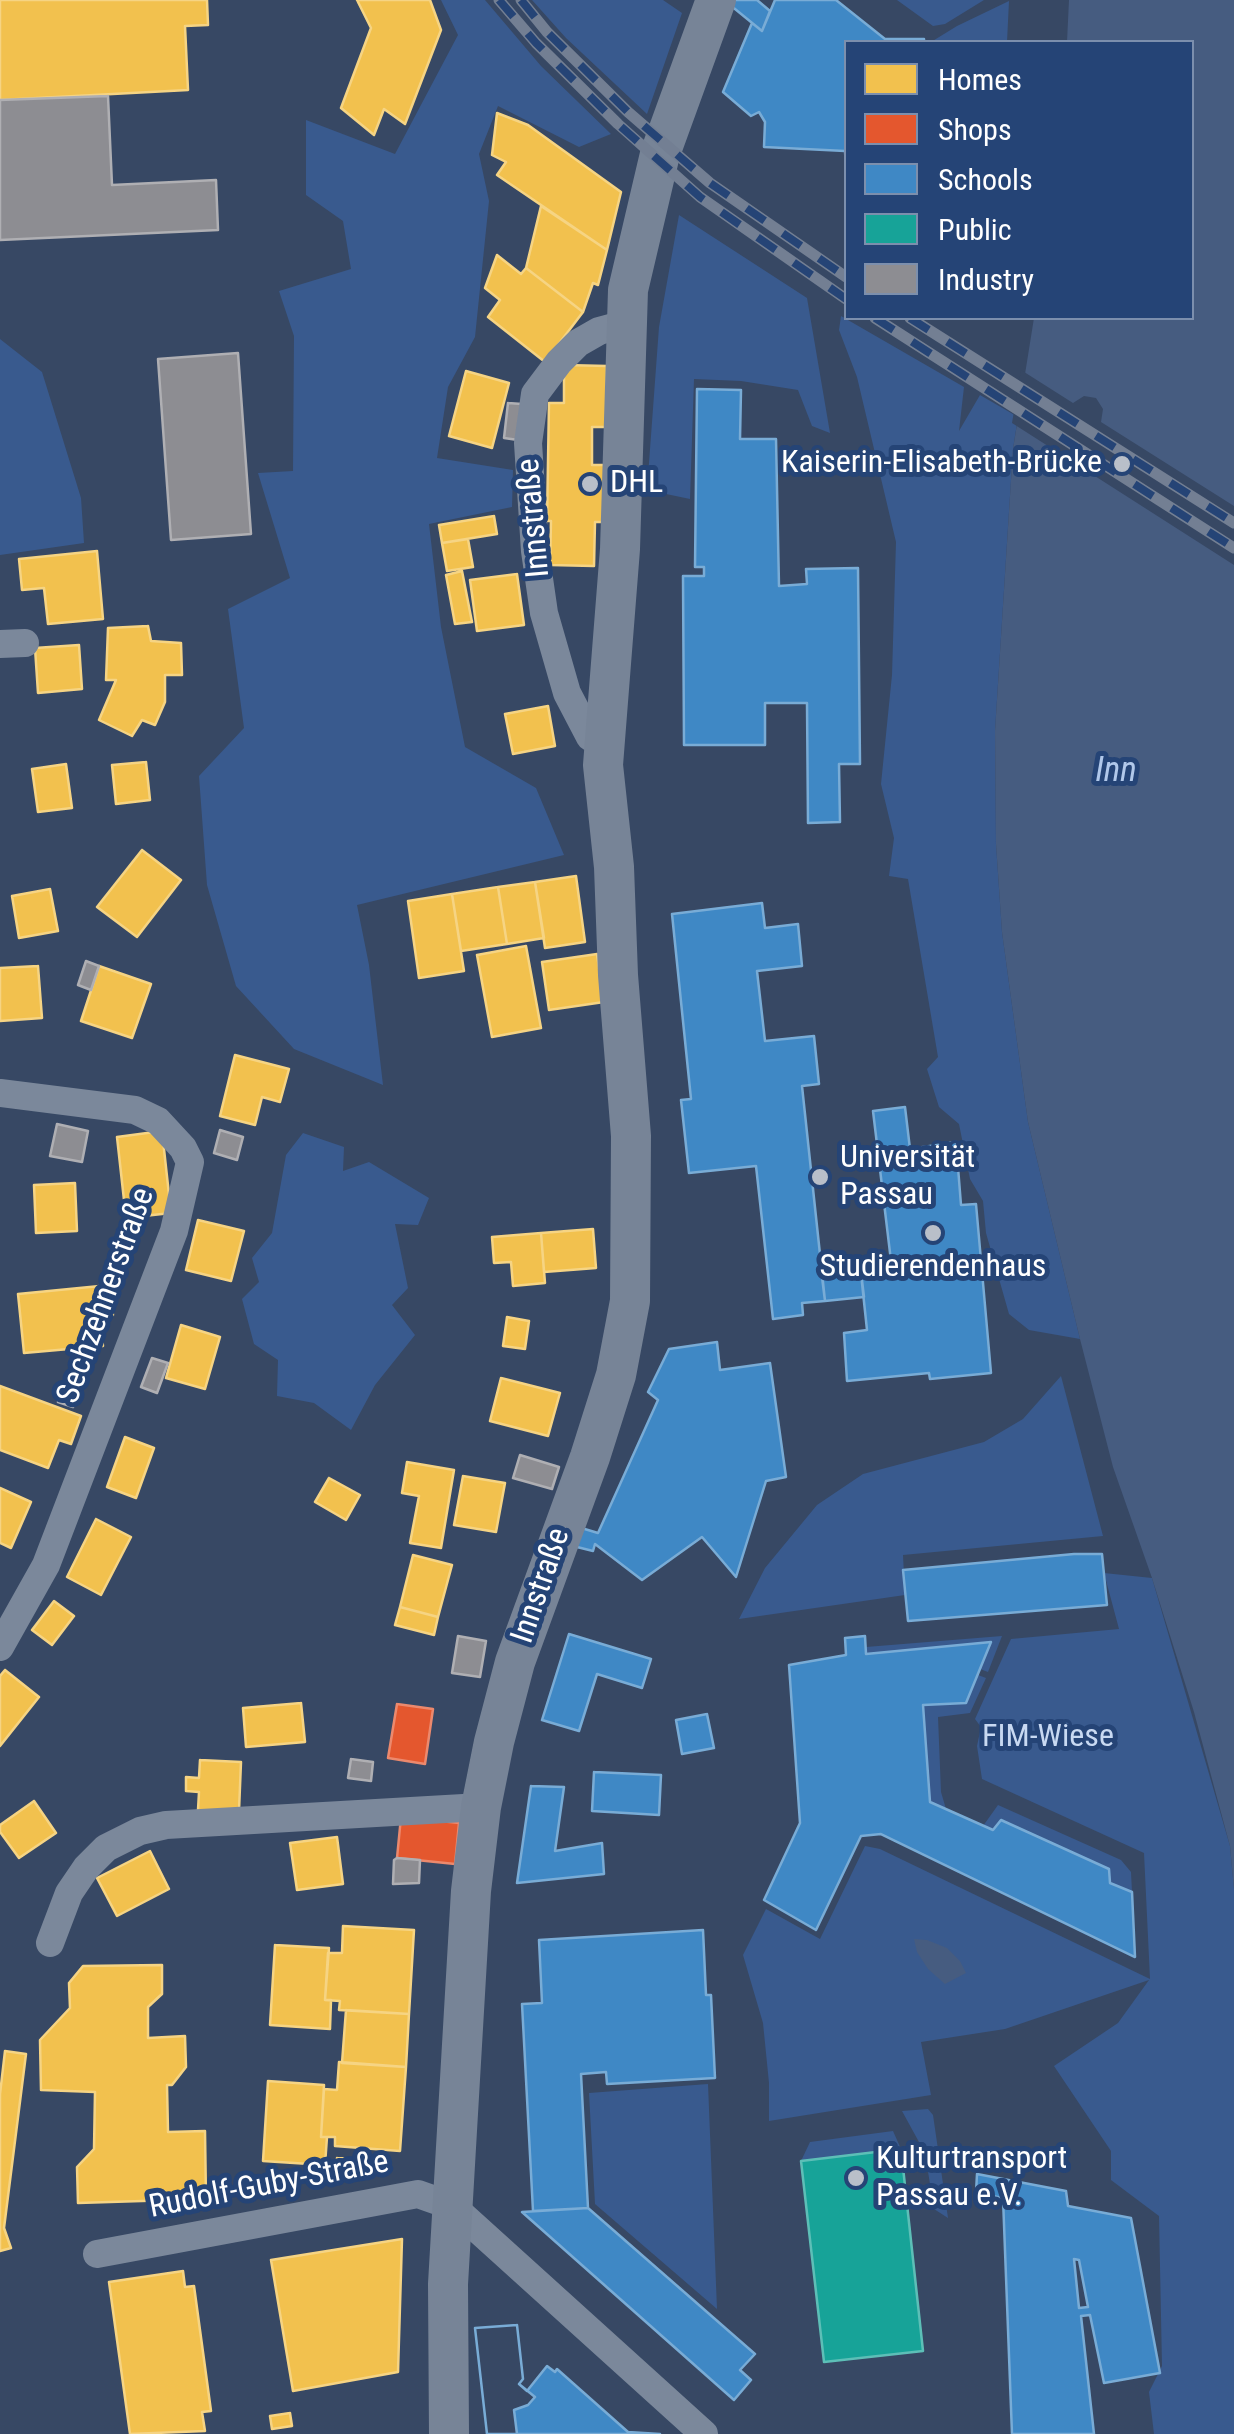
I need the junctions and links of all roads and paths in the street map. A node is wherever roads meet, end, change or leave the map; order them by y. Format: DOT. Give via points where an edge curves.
graph roads {
  1 [pos="716,0"];
  2 [pos="626,324"];
  3 [pos="604,744"];
  4 [pos="0,1093"];
  5 [pos="0,1647"];
  6 [pos="481,1808"];
  7 [pos="50,1943"];
  8 [pos="452,2206"];
  9 [pos="97,2254"];
  10 [pos="448,2434"];
  11 [pos="704,2434"];
  1 -- 2 [label="street, Innstraße" via="650,191"];
  2 -- 3 [label="street, Innstraße" via="620,549"];
  2 -- 3 [label="street, Innstraße" via="599,331 559,362 535,394 528,443 544,613 566,692 590,736"];
  3 -- 6 [label="street, Innstraße" via="632,1136 630,1301 616,1375 515,1662"];
  4 -- 5 [label="street, Sechzehnerstraße" via="136,1110 158,1121 190,1162 174,1230 46,1565"];
  6 -- 7 [label="street" via="140,1831 106,1848 86,1868"];
  6 -- 8 [label="street, Innstraße"];
  8 -- 9 [label="street, Rudolf-Guby-Straße" via="418,2194"];
  8 -- 10 [label="street, Innstraße"];
  8 -- 11 [label="street"];
}
